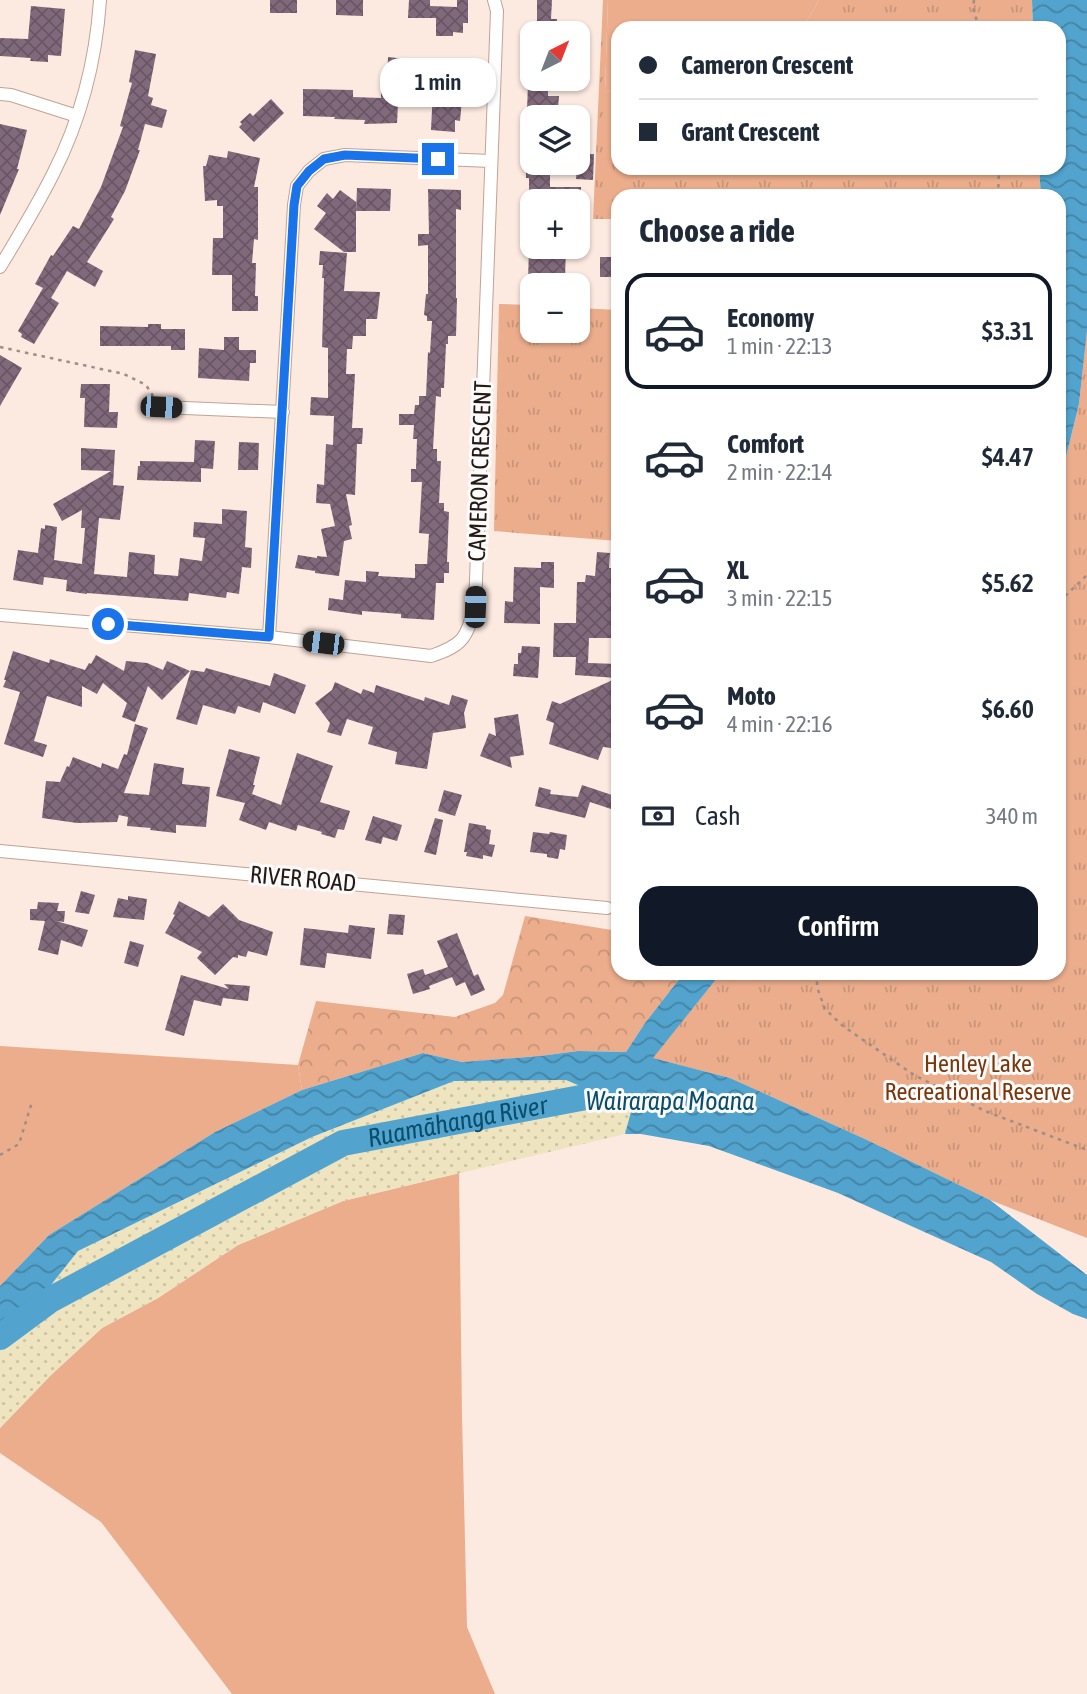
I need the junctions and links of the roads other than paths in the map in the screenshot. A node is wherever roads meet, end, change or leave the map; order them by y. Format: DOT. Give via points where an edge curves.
graph roads {
  1 [pos="100,0"];
  2 [pos="494,0"];
  3 [pos="0,94"];
  4 [pos="77,116"];
  5 [pos="491,161"];
  6 [pos="0,267"];
  7 [pos="161,407"];
  8 [pos="283,412"];
  9 [pos="0,615"];
  10 [pos="269,637"];
  11 [pos="0,851"];
  12 [pos="607,908"];
  1 -- 4 [label="street" via="87,85"];
  2 -- 5 [label="street, CAMERON CRESCENT"];
  3 -- 4 [label="street"];
  4 -- 6 [label="street" via="54,173"];
  5 -- 8 [label="street" via="345,155 324,159 309,171 297,186 294,205"];
  5 -- 10 [label="street, CAMERON CRESCENT" via="475,607 468,632 451,649 431,656"];
  7 -- 8 [label="street"];
  8 -- 10 [label="street"];
  9 -- 10 [label="street, CAMERON CRESCENT"];
  11 -- 12 [label="street, RIVER ROAD"];
}
